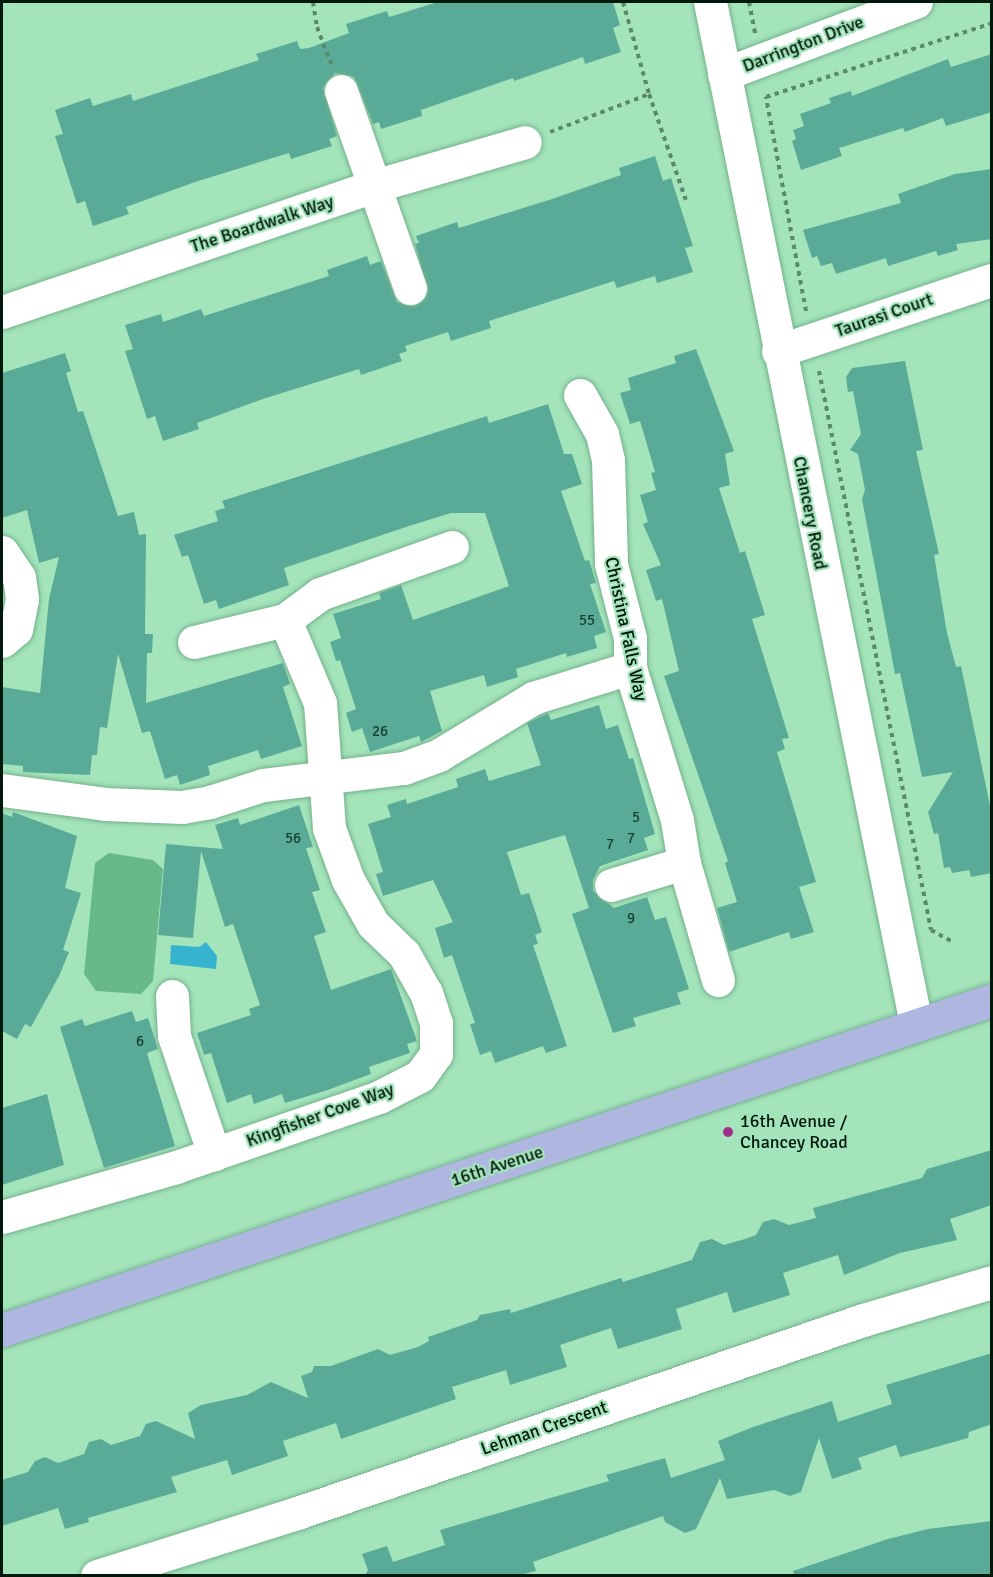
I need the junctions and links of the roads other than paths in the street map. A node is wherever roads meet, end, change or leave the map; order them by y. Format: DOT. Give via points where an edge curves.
graph roads {
  1 [pos="710,2"];
  2 [pos="916,2"];
  3 [pos="724,74"];
  4 [pos="341,91"];
  5 [pos="525,142"];
  6 [pos="374,186"];
  7 [pos="992,280"];
  8 [pos="410,288"];
  9 [pos="2,312"];
  10 [pos="778,351"];
  11 [pos="580,395"];
  12 [pos="452,547"];
  13 [pos="2,552"];
  14 [pos="285,620"];
  15 [pos="2,641"];
  16 [pos="194,642"];
  17 [pos="630,668"];
  18 [pos="323,776"];
  19 [pos="2,790"];
  20 [pos="684,863"];
  21 [pos="611,885"];
  22 [pos="718,980"];
  23 [pos="172,996"];
  24 [pos="992,1000"];
  25 [pos="916,1024"];
  26 [pos="214,1154"];
  27 [pos="2,1217"];
  28 [pos="992,1282"];
  29 [pos="2,1330"];
  30 [pos="97,1575"];
  1 -- 3 [label="street, Chancery Road"];
  2 -- 3 [label="street, Darrington Drive"];
  3 -- 10 [label="street, Chancery Road"];
  4 -- 6 [label="street"];
  5 -- 6 [label="street, The Boardwalk Way"];
  6 -- 8 [label="street"];
  6 -- 9 [label="street, The Boardwalk Way"];
  7 -- 10 [label="street, Taurasi Court"];
  10 -- 25 [label="street, Chancery Road"];
  11 -- 17 [label="street, Christina Falls Way" via="602,434 608,460 611,564 630,638"];
  12 -- 14 [label="street" via="320,594"];
  13 -- 15 [label="street" via="19,577 22,599 16,629"];
  14 -- 16 [label="street"];
  14 -- 18 [label="street, Kingfisher Cove Way" via="320,703"];
  17 -- 18 [label="street" via="533,698 439,755 404,768"];
  17 -- 20 [label="street, Christina Falls Way" via="677,820"];
  18 -- 19 [label="street" via="263,785 182,807 105,804"];
  18 -- 26 [label="street, Kingfisher Cove Way" via="329,828 348,880 373,924 404,954 426,993 436,1023 436,1054 420,1076 379,1097"];
  20 -- 21 [label="street"];
  20 -- 22 [label="street, Christina Falls Way"];
  23 -- 26 [label="street" via="174,1036"];
  24 -- 25 [label="main road, 16th Avenue"];
  25 -- 29 [label="main road, 16th Avenue"];
  26 -- 27 [label="street, Kingfisher Cove Way"];
  28 -- 30 [label="street, Lehman Crescent" via="862,1320 297,1513"];
}
